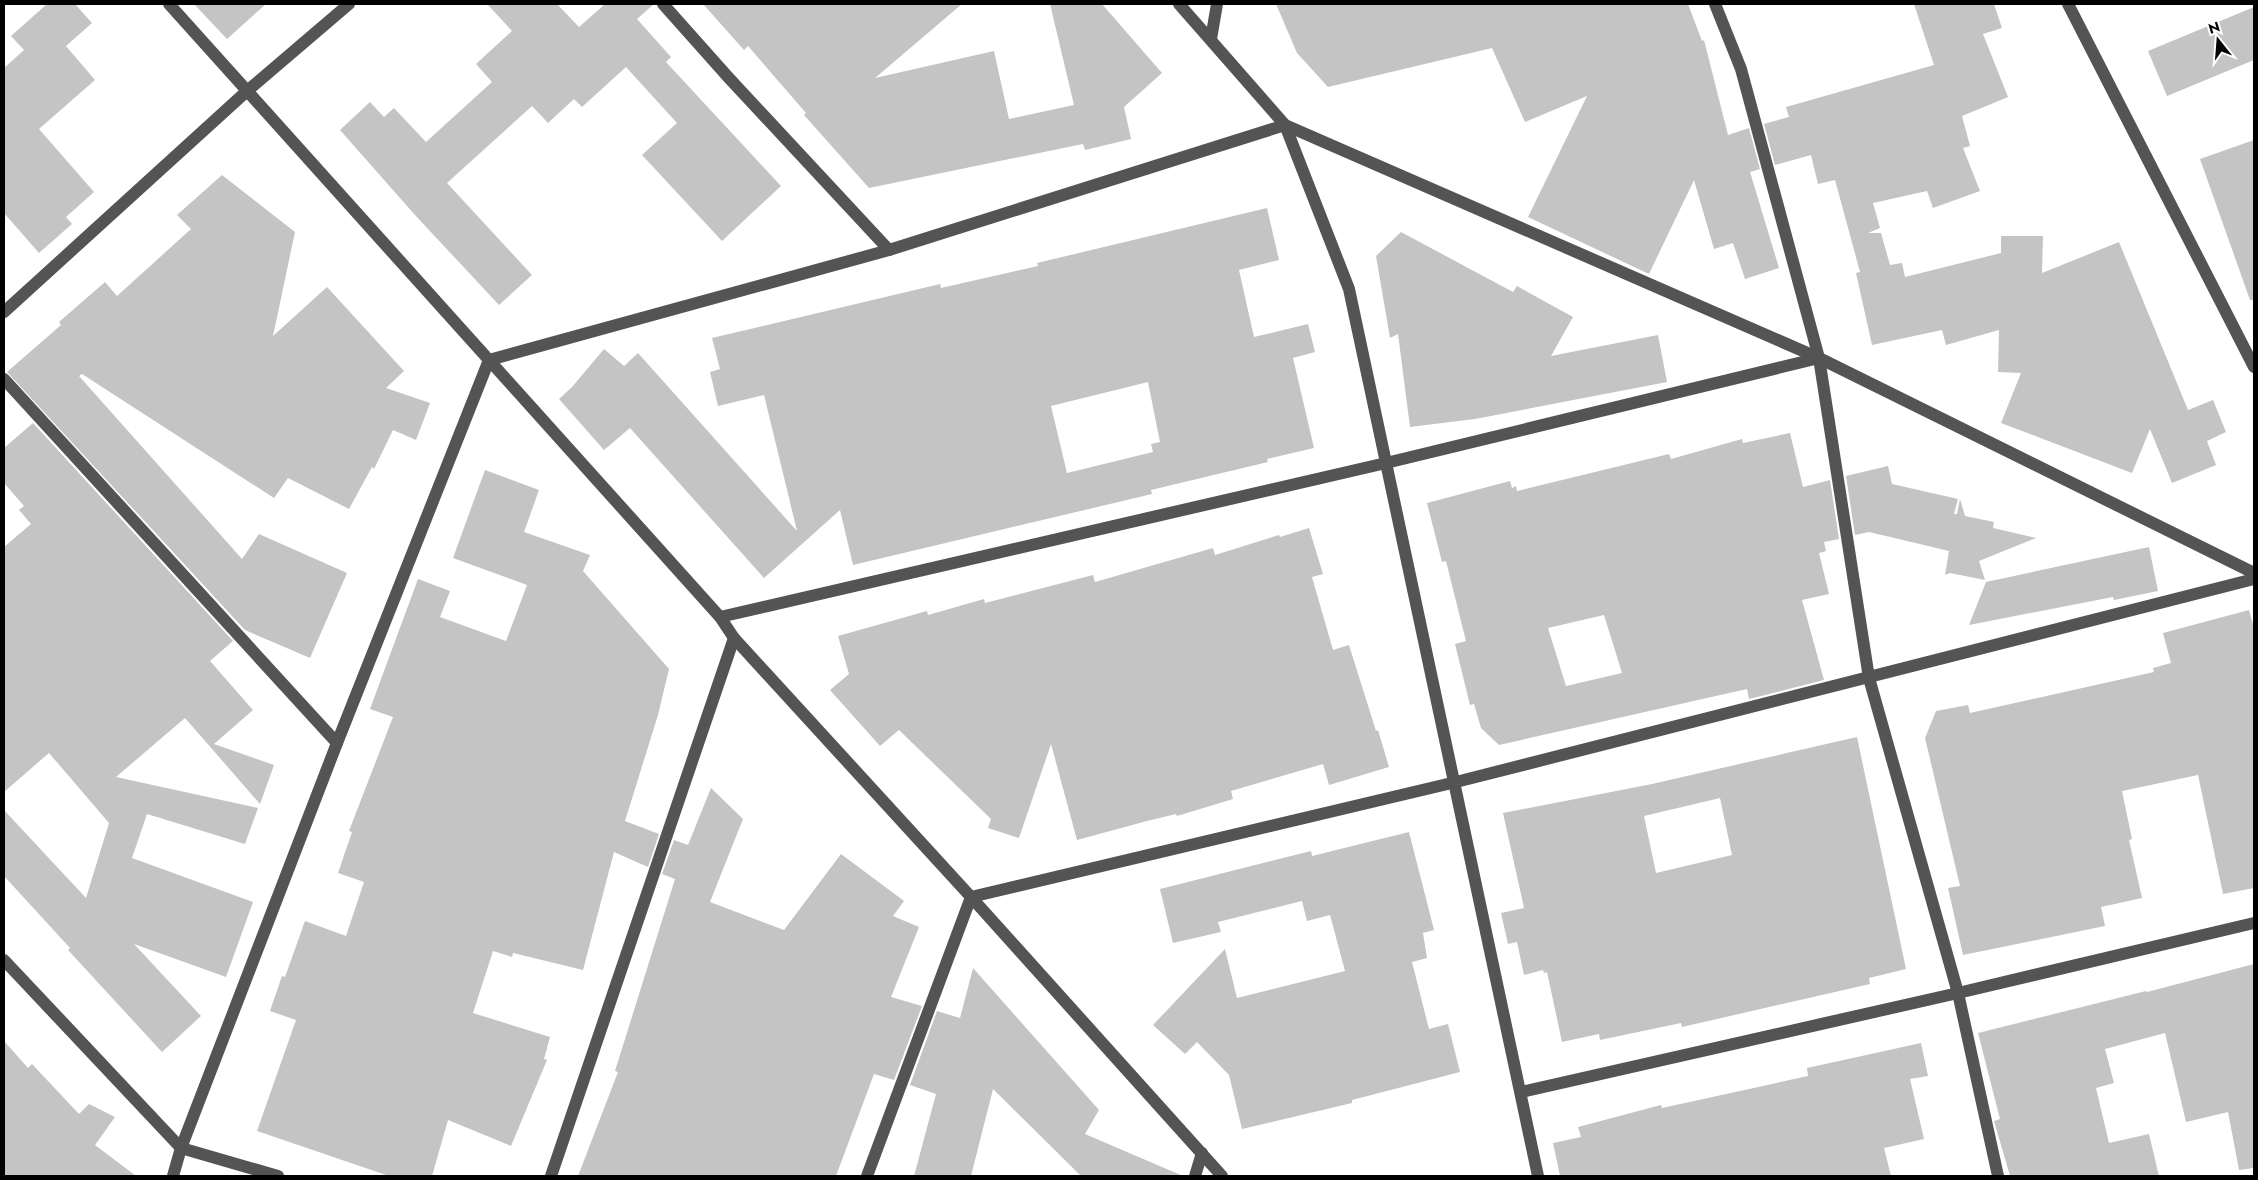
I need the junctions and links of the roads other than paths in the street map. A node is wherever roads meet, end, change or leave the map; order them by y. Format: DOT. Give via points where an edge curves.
graph roads {
  1 [pos="169,4"];
  2 [pos="349,4"];
  3 [pos="663,4"];
  4 [pos="1179,4"];
  5 [pos="1217,4"];
  6 [pos="1715,4"];
  7 [pos="2068,4"];
  8 [pos="1211,39"];
  9 [pos="247,91"];
  10 [pos="1285,125"];
  11 [pos="890,250"];
  12 [pos="4,312"];
  13 [pos="1819,358"];
  14 [pos="489,360"];
  15 [pos="2254,367"];
  16 [pos="4,379"];
  17 [pos="1386,463"];
  18 [pos="2254,573"];
  19 [pos="2254,579"];
  20 [pos="720,617"];
  21 [pos="734,638"];
  22 [pos="1869,678"];
  23 [pos="337,743"];
  24 [pos="1456,782"];
  25 [pos="971,897"];
  26 [pos="2254,923"];
  27 [pos="4,960"];
  28 [pos="1958,993"];
  29 [pos="1521,1092"];
  30 [pos="181,1148"];
  31 [pos="1202,1153"];
  32 [pos="173,1176"];
  33 [pos="278,1176"];
  34 [pos="551,1176"];
  35 [pos="867,1176"];
  36 [pos="1195,1176"];
  37 [pos="1222,1176"];
  38 [pos="1538,1176"];
  39 [pos="1998,1176"];
  1 -- 9 [label="street"];
  2 -- 9 [label="street"];
  3 -- 11 [label="street"];
  4 -- 8 [label="street"];
  5 -- 8 [label="street"];
  6 -- 13 [label="street" via="1741,69"];
  7 -- 15 [label="street"];
  8 -- 10 [label="street"];
  9 -- 12 [label="street"];
  9 -- 14 [label="street"];
  10 -- 11 [label="street"];
  10 -- 13 [label="street"];
  10 -- 17 [label="street" via="1349,289"];
  11 -- 14 [label="street"];
  13 -- 17 [label="street"];
  13 -- 18 [label="street"];
  13 -- 22 [label="street"];
  14 -- 20 [label="street"];
  14 -- 23 [label="street"];
  16 -- 23 [label="street"];
  17 -- 20 [label="street"];
  17 -- 24 [label="street"];
  19 -- 22 [label="street"];
  20 -- 21 [label="street"];
  21 -- 25 [label="street"];
  21 -- 34 [label="street"];
  22 -- 24 [label="street"];
  22 -- 28 [label="street"];
  23 -- 30 [label="street"];
  24 -- 25 [label="street"];
  24 -- 29 [label="street"];
  25 -- 31 [label="street"];
  25 -- 35 [label="street"];
  26 -- 28 [label="street"];
  27 -- 30 [label="street"];
  28 -- 29 [label="street"];
  28 -- 39 [label="street"];
  29 -- 38 [label="street"];
  30 -- 32 [label="street"];
  30 -- 33 [label="street"];
  31 -- 36 [label="street"];
  31 -- 37 [label="street"];
}
